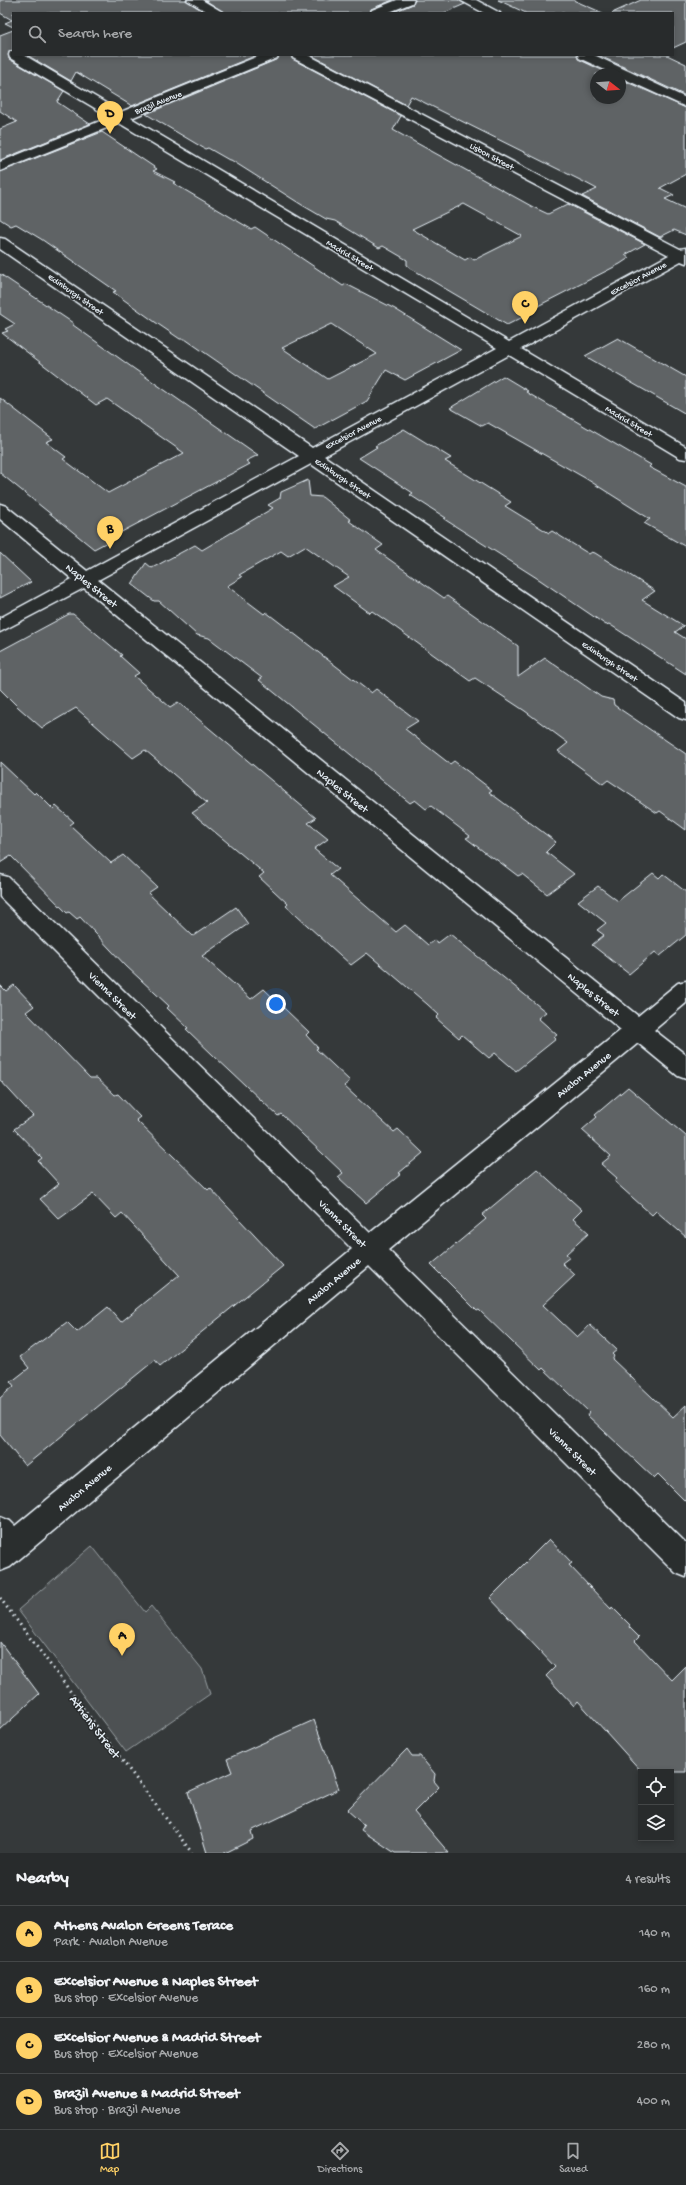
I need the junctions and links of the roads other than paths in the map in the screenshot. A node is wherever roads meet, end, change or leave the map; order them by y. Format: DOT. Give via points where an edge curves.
graph roads {
  1 [pos="193,0"];
  2 [pos="408,0"];
  3 [pos="466,0"];
  4 [pos="216,12"];
  5 [pos="378,12"];
  6 [pos="492,12"];
  7 [pos="16,56"];
  8 [pos="270,56"];
  9 [pos="300,56"];
  10 [pos="586,56"];
  11 [pos="686,103"];
  12 [pos="120,117"];
  13 [pos="0,167"];
  14 [pos="0,242"];
  15 [pos="684,255"];
  16 [pos="508,349"];
  17 [pos="686,454"];
  18 [pos="310,455"];
  19 [pos="0,510"];
  20 [pos="85,579"];
  21 [pos="0,626"];
  22 [pos="686,713"];
  23 [pos="0,883"];
  24 [pos="686,990"];
  25 [pos="637,1029"];
  26 [pos="686,1069"];
  27 [pos="370,1249"];
  28 [pos="5,1544"];
  29 [pos="686,1563"];
  1 -- 4 [label="street"];
  2 -- 5 [label="street"];
  3 -- 6 [label="street"];
  7 -- 12 [label="street, Madrid Street"];
  8 -- 12 [label="street, Brazil Avenue"];
  9 -- 15 [label="street, Lisbon Street"];
  10 -- 11 [label="street"];
  12 -- 13 [label="street, Brazil Avenue"];
  12 -- 16 [label="street, Madrid Street"];
  14 -- 18 [label="street, Edinburgh Street"];
  15 -- 16 [label="street, Excelsior Avenue"];
  16 -- 17 [label="street, Madrid Street"];
  16 -- 18 [label="street, Excelsior Avenue"];
  18 -- 20 [label="street, Excelsior Avenue"];
  18 -- 22 [label="street, Edinburgh Street"];
  19 -- 20 [label="street, Naples Street"];
  20 -- 21 [label="street, Excelsior Avenue"];
  20 -- 25 [label="street, Naples Street"];
  23 -- 27 [label="street, Vienna Street"];
  24 -- 25 [label="street, Avalon Avenue"];
  25 -- 26 [label="street, Naples Street"];
  25 -- 27 [label="street, Avalon Avenue"];
  27 -- 28 [label="street, Avalon Avenue"];
  27 -- 29 [label="street, Vienna Street"];
}
